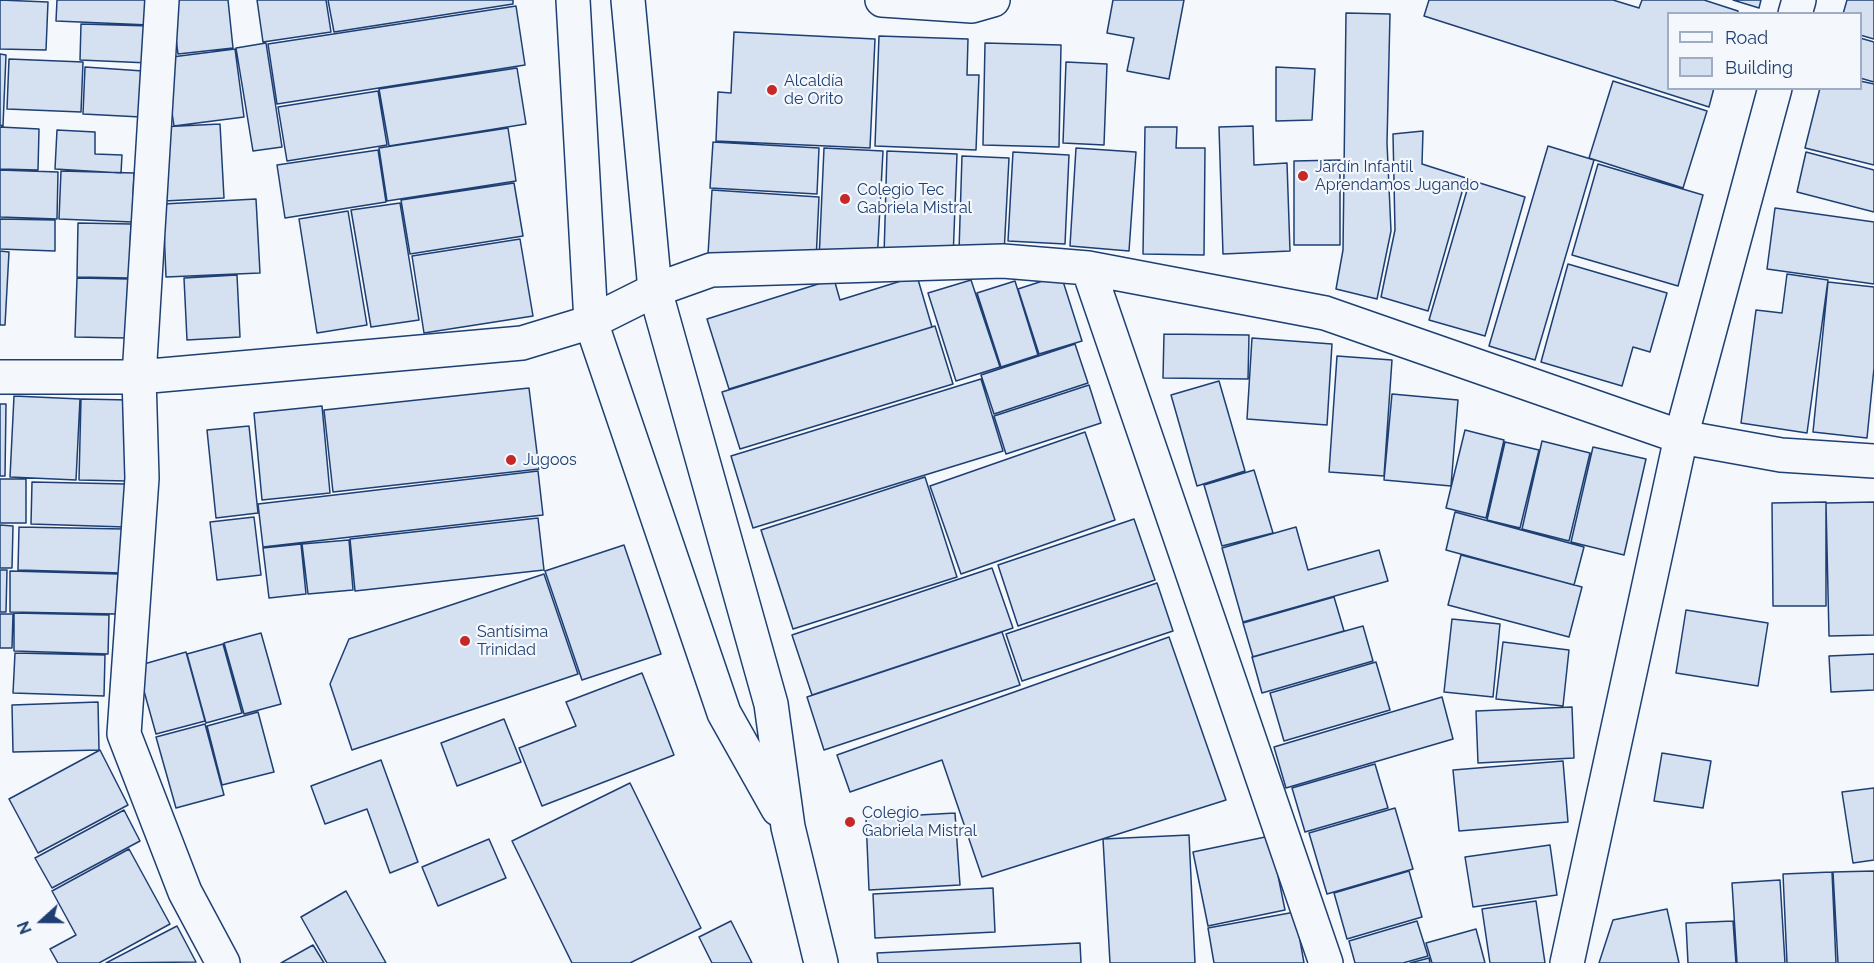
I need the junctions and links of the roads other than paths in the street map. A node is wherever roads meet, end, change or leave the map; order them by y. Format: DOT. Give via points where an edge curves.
graph roads {
  1 [pos="162,0"];
  2 [pos="573,0"];
  3 [pos="628,0"];
  4 [pos="882,0"];
  5 [pos="993,0"];
  6 [pos="1774,90"];
  7 [pos="1088,268"];
  8 [pos="655,290"];
  9 [pos="591,322"];
  10 [pos="0,376"];
  11 [pos="140,377"];
  12 [pos="1681,437"];
  13 [pos="1874,460"];
  14 [pos="788,827"];
  15 [pos="223,963"];
  16 [pos="821,963"];
  17 [pos="1326,963"];
  18 [pos="1567,963"];
  1 -- 11 [label="street"];
  2 -- 9 [label="street"];
  3 -- 8 [label="street"];
  4 -- 5 [label="street" via="972,6"];
  6 -- 12 [label="street"];
  7 -- 8 [label="street" via="1003,261 711,270"];
  7 -- 12 [label="street" via="1325,313"];
  7 -- 17 [label="street"];
  8 -- 9 [label="street"];
  8 -- 14 [label="street" via="771,704"];
  9 -- 11 [label="street" via="522,344"];
  9 -- 14 [label="street" via="724,713"];
  10 -- 11 [label="street"];
  11 -- 15 [label="street" via="142,478 124,734 185,892"];
  12 -- 13 [label="street" via="1781,455"];
  12 -- 18 [label="street"];
  14 -- 16 [label="street"];
}
